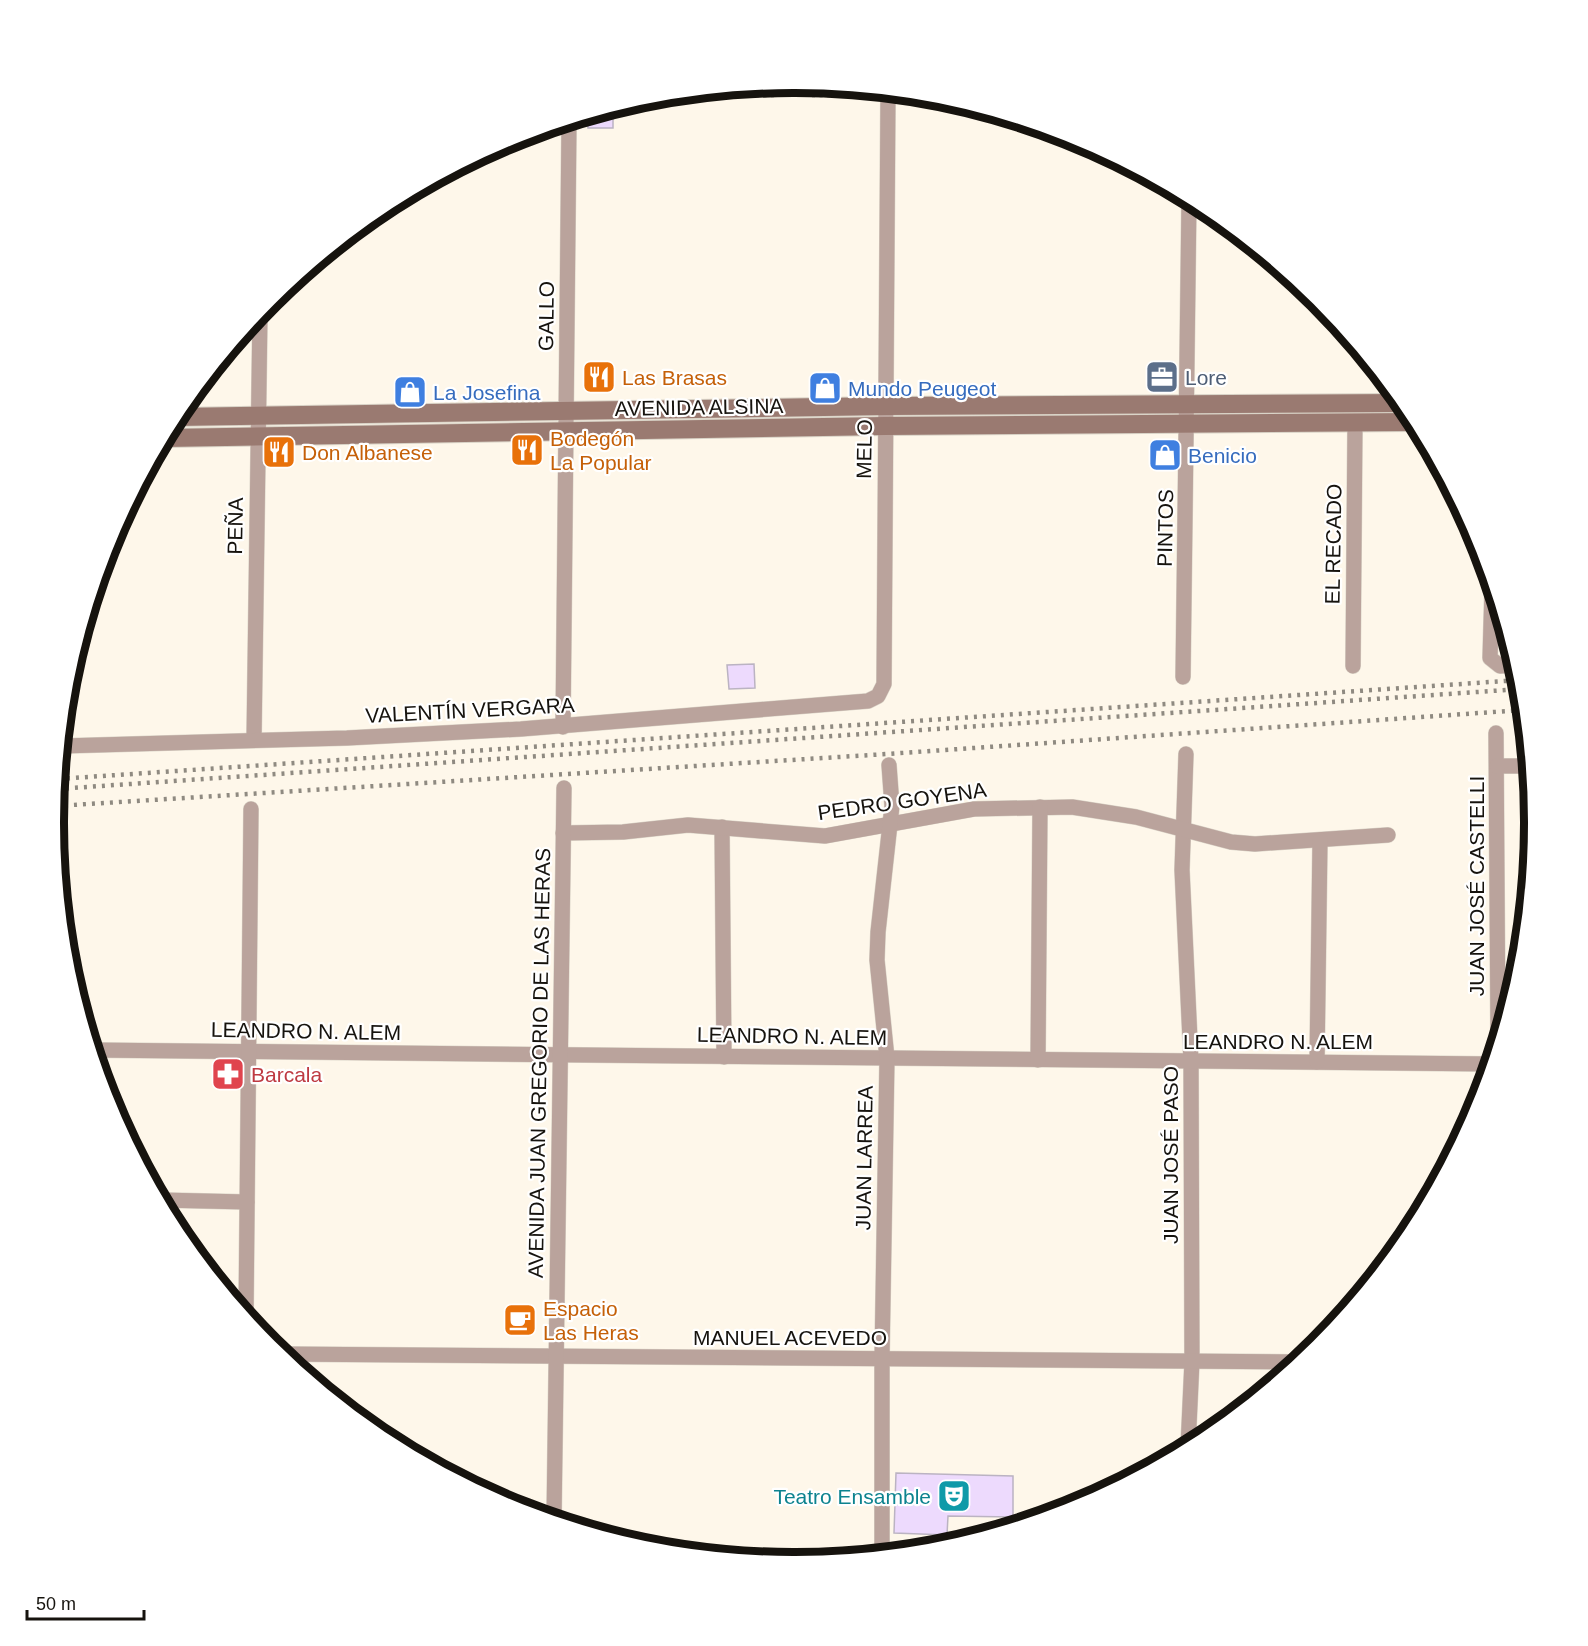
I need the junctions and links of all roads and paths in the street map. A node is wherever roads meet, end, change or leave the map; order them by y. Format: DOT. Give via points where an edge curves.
graph roads {
  1 [pos="888,100"];
  2 [pos="569,129"];
  3 [pos="1189,210"];
  4 [pos="260,327"];
  5 [pos="1390,403"];
  6 [pos="1187,405"];
  7 [pos="886,406"];
  8 [pos="566,412"];
  9 [pos="188,417"];
  10 [pos="258,417"];
  11 [pos="1404,422"];
  12 [pos="1355,423"];
  13 [pos="1188,425"];
  14 [pos="885,426"];
  15 [pos="567,432"];
  16 [pos="174,438"];
  17 [pos="258,438"];
  18 [pos="1491,610"];
  19 [pos="1505,664"];
  20 [pos="1353,666"];
  21 [pos="1183,677"];
  22 [pos="878,696"];
  23 [pos="563,727"];
  24 [pos="1496,733"];
  25 [pos="254,740"];
  26 [pos="69,746"];
  27 [pos="1186,754"];
  28 [pos="889,765"];
  29 [pos="1497,766"];
  30 [pos="1521,766"];
  31 [pos="564,788"];
  32 [pos="1040,807"];
  33 [pos="251,809"];
  34 [pos="890,825"];
  35 [pos="722,827"];
  36 [pos="1182,829"];
  37 [pos="563,833"];
  38 [pos="1388,835"];
  39 [pos="1320,840"];
  40 [pos="1498,1015"];
  41 [pos="101,1050"];
  42 [pos="250,1052"];
  43 [pos="560,1055"];
  44 [pos="724,1056"];
  45 [pos="887,1058"];
  46 [pos="1038,1059"];
  47 [pos="1191,1061"];
  48 [pos="1317,1062"];
  49 [pos="1482,1064"];
  50 [pos="170,1200"];
  51 [pos="248,1202"];
  52 [pos="246,1304"];
  53 [pos="295,1354"];
  54 [pos="556,1357"];
  55 [pos="882,1358"];
  56 [pos="1192,1361"];
  57 [pos="1285,1362"];
  58 [pos="1188,1437"];
  59 [pos="554,1512"];
  60 [pos="882,1547"];
  1 -- 7 [label="street, MELO"];
  2 -- 8 [label="street, GALLO"];
  3 -- 6 [label="street, PINTOS"];
  4 -- 10 [label="street, PEÑA"];
  5 -- 6 [label="main road, AVENIDA ALSINA"];
  6 -- 7 [label="main road, AVENIDA ALSINA"];
  6 -- 13 [label="street, PINTOS"];
  7 -- 8 [label="main road, AVENIDA ALSINA"];
  7 -- 14 [label="street, MELO"];
  8 -- 10 [label="main road, AVENIDA ALSINA"];
  8 -- 15 [label="street, GALLO"];
  9 -- 10 [label="main road, AVENIDA ALSINA"];
  10 -- 17 [label="street, PEÑA"];
  11 -- 12 [label="main road, AVENIDA ALSINA"];
  12 -- 13 [label="main road, AVENIDA ALSINA"];
  12 -- 20 [label="street, EL RECADO"];
  13 -- 14 [label="main road, AVENIDA ALSINA"];
  13 -- 21 [label="street, PINTOS"];
  14 -- 15 [label="main road, AVENIDA ALSINA"];
  14 -- 22 [label="street, MELO" via="884,684"];
  15 -- 17 [label="main road, AVENIDA ALSINA"];
  15 -- 23 [label="street, GALLO"];
  16 -- 17 [label="main road, AVENIDA ALSINA"];
  17 -- 25 [label="street, PEÑA"];
  18 -- 19 [label="street" via="1490,658"];
  22 -- 23 [label="street, VALENTÍN VERGARA" via="867,701"];
  23 -- 25 [label="street, VALENTÍN VERGARA"];
  24 -- 29 [label="street, JUAN JOSÉ CASTELLI"];
  25 -- 26 [label="street, VALENTÍN VERGARA"];
  27 -- 36 [label="street, JUAN JOSÉ PASO"];
  28 -- 34 [label="street, JUAN LARREA"];
  29 -- 30 [label="street"];
  29 -- 40 [label="street, JUAN JOSÉ CASTELLI"];
  31 -- 37 [label="street, AVENIDA JUAN GREGORIO DE LAS HERAS"];
  32 -- 34 [label="street, PEDRO GOYENA" via="975,809"];
  32 -- 36 [label="street, PEDRO GOYENA" via="1109,812"];
  32 -- 46 [label="street"];
  33 -- 42 [label="street"];
  34 -- 35 [label="street, PEDRO GOYENA" via="825,836"];
  34 -- 45 [label="street, JUAN LARREA" via="877,960"];
  35 -- 37 [label="street, PEDRO GOYENA" via="662,826 623,832"];
  35 -- 44 [label="street"];
  36 -- 39 [label="street, PEDRO GOYENA" via="1255,844"];
  36 -- 47 [label="street, JUAN JOSÉ PASO"];
  37 -- 43 [label="street, AVENIDA JUAN GREGORIO DE LAS HERAS"];
  38 -- 39 [label="street, PEDRO GOYENA"];
  39 -- 48 [label="street"];
  41 -- 42 [label="street, LEANDRO N. ALEM"];
  42 -- 43 [label="street, LEANDRO N. ALEM"];
  42 -- 51 [label="street"];
  43 -- 44 [label="street, LEANDRO N. ALEM"];
  43 -- 54 [label="street, AVENIDA JUAN GREGORIO DE LAS HERAS"];
  44 -- 45 [label="street, LEANDRO N. ALEM"];
  45 -- 46 [label="street, LEANDRO N. ALEM"];
  45 -- 55 [label="street, JUAN LARREA"];
  46 -- 47 [label="street, LEANDRO N. ALEM"];
  47 -- 48 [label="street, LEANDRO N. ALEM"];
  47 -- 56 [label="street, JUAN JOSÉ PASO"];
  48 -- 49 [label="street, LEANDRO N. ALEM"];
  50 -- 51 [label="street"];
  51 -- 52 [label="street"];
  53 -- 54 [label="street, MANUEL ACEVEDO"];
  54 -- 55 [label="street, MANUEL ACEVEDO"];
  54 -- 59 [label="street, AVENIDA JUAN GREGORIO DE LAS HERAS"];
  55 -- 56 [label="street, MANUEL ACEVEDO"];
  55 -- 60 [label="street, JUAN LARREA"];
  56 -- 57 [label="street, MANUEL ACEVEDO"];
  56 -- 58 [label="street, JUAN JOSÉ PASO"];
}
